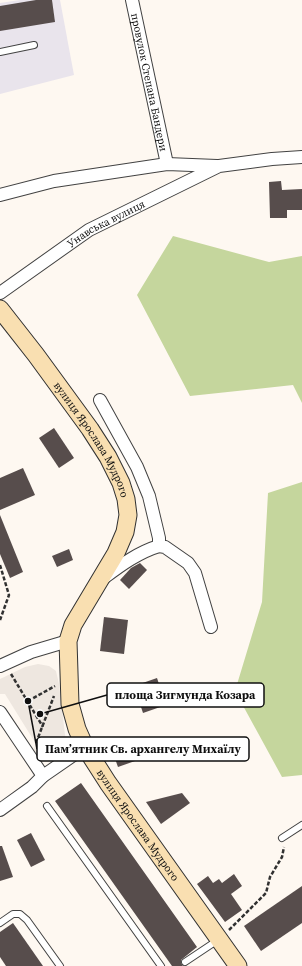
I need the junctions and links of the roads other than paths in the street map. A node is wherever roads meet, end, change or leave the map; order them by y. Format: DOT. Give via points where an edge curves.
graph roads {
  1 [pos="132,0"];
  2 [pos="34,45"];
  3 [pos="0,52"];
  4 [pos="302,157"];
  5 [pos="168,164"];
  6 [pos="219,166"];
  7 [pos="0,195"];
  8 [pos="0,293"];
  9 [pos="0,309"];
  10 [pos="100,400"];
  11 [pos="159,546"];
  12 [pos="97,582"];
  13 [pos="211,627"];
  14 [pos="68,641"];
  15 [pos="3,665"];
  16 [pos="0,712"];
  17 [pos="85,747"];
  18 [pos="44,776"];
  19 [pos="47,806"];
  20 [pos="0,810"];
  21 [pos="302,825"];
  22 [pos="282,838"];
  23 [pos="0,923"];
  24 [pos="224,935"];
  25 [pos="185,962"];
  26 [pos="60,966"];
  27 [pos="161,966"];
  28 [pos="238,966"];
  1 -- 5 [label="street, провулок Степана Бандери"];
  2 -- 3 [label="lane"];
  4 -- 6 [label="street, Унавська вулиця"];
  5 -- 6 [label="street, Унавська вулиця"];
  5 -- 7 [label="street, Унавська вулиця" via="54,181"];
  6 -- 8 [label="street, Унавська вулиця" via="89,230"];
  9 -- 12 [label="street, вулиця Ярослава Мудрого" via="90,429 121,483 128,515 125,532 116,553"];
  10 -- 11 [label="street" via="137,467 149,496"];
  11 -- 12 [label="street, вулиця Ярослава Мудрого" via="132,559"];
  11 -- 13 [label="street" via="165,547 188,563 195,573"];
  12 -- 14 [label="street, вулиця Ярослава Мудрого" via="73,625"];
  14 -- 15 [label="street" via="31,652"];
  14 -- 17 [label="street, вулиця Ярослава Мудрого" via="70,704"];
  16 -- 18 [label="street"];
  17 -- 18 [label="street"];
  17 -- 24 [label="street, вулиця Ярослава Мудрого" via="112,789"];
  18 -- 20 [label="street"];
  19 -- 27 [label="lane"];
  21 -- 22 [label="lane"];
  23 -- 26 [label="lane" via="12,914 20,914"];
  24 -- 25 [label="lane"];
  24 -- 28 [label="street, вулиця Ярослава Мудрого"];
}
